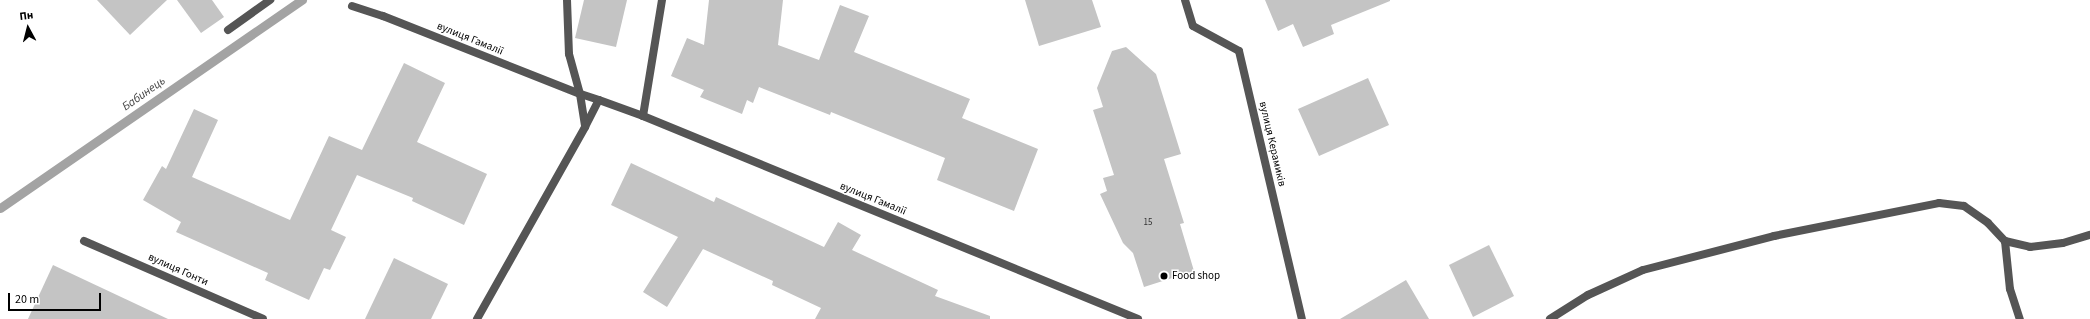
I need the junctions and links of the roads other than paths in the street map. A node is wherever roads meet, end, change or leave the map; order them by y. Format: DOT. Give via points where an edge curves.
graph roads {
  1 [pos="270,0"];
  2 [pos="567,0"];
  3 [pos="662,0"];
  4 [pos="1185,0"];
  5 [pos="352,6"];
  6 [pos="228,30"];
  7 [pos="580,94"];
  8 [pos="599,100"];
  9 [pos="643,116"];
  10 [pos="584,127"];
  11 [pos="2090,235"];
  12 [pos="84,241"];
  13 [pos="2005,241"];
  14 [pos="263,319"];
  15 [pos="477,319"];
  16 [pos="1138,319"];
  17 [pos="1302,319"];
  18 [pos="1550,319"];
  19 [pos="2020,319"];
  1 -- 6 [label="street"];
  2 -- 7 [label="street" via="569,54"];
  3 -- 9 [label="street"];
  4 -- 17 [label="street, вулиця Керамиків" via="1193,26 1239,51"];
  5 -- 7 [label="street, вулиця Гамалії"];
  7 -- 8 [label="street, вулиця Гамалії"];
  7 -- 10 [label="street"];
  8 -- 9 [label="street, вулиця Гамалії"];
  8 -- 10 [label="street"];
  9 -- 16 [label="street, вулиця Гамалії"];
  10 -- 15 [label="street"];
  11 -- 13 [label="street" via="2063,243 2030,247"];
  12 -- 14 [label="street, вулиця Гонти"];
  13 -- 18 [label="street" via="1988,223 1964,206 1939,203 1904,209 1774,236 1643,270 1588,295"];
  13 -- 19 [label="street" via="2010,289"];
}
